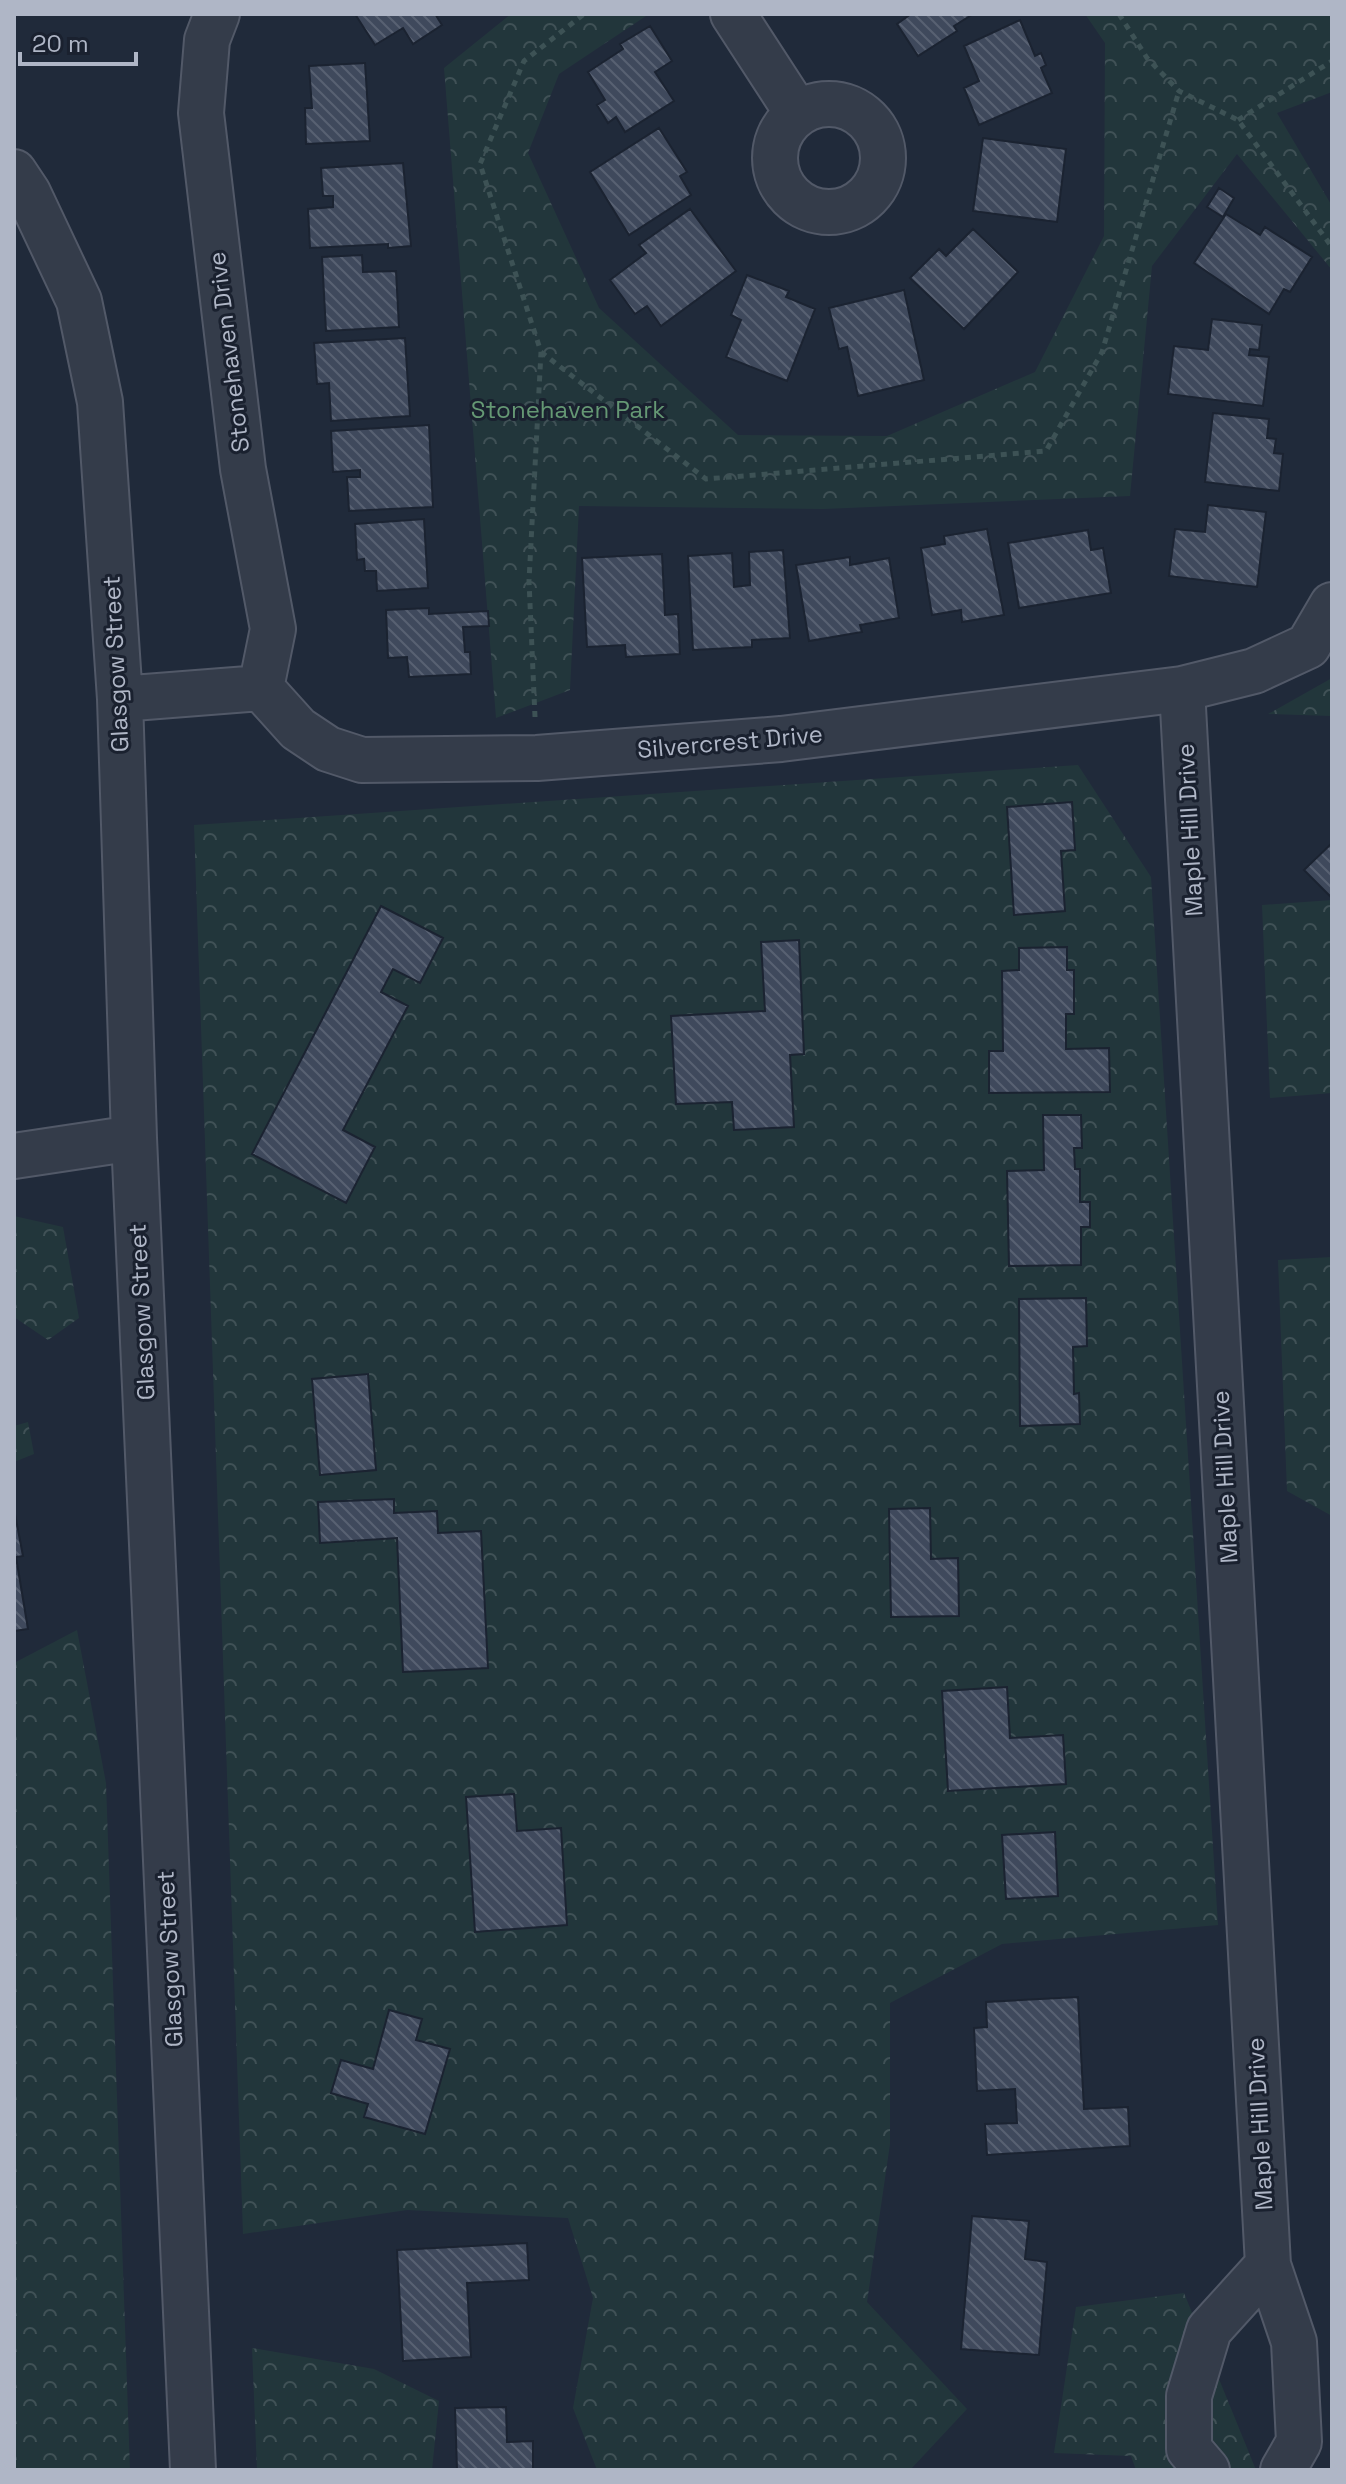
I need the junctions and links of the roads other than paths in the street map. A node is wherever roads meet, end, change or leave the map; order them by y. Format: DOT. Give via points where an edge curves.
graph roads {
  1 [pos="217,14"];
  2 [pos="733,14"];
  3 [pos="798,114"];
  4 [pos="14,172"];
  5 [pos="1332,605"];
  6 [pos="261,688"];
  7 [pos="1182,689"];
  8 [pos="120,699"];
  9 [pos="134,1138"];
  10 [pos="14,1156"];
  11 [pos="1268,2265"];
  12 [pos="193,2470"];
  13 [pos="1207,2470"];
  14 [pos="1283,2470"];
  1 -- 6 [label="street, Stonehaven Drive" via="207,40 201,113 243,469 273,629"];
  2 -- 3 [label="street"];
  4 -- 8 [label="street, Glasgow Street" via="79,301 97,388"];
  5 -- 7 [label="street, Silvercrest Drive" via="1308,646 1254,671"];
  6 -- 7 [label="street, Silvercrest Drive" via="298,729 328,749 362,760 537,758 781,739"];
  6 -- 8 [label="street"];
  7 -- 11 [label="street, Maple Hill Drive"];
  8 -- 9 [label="street, Glasgow Street"];
  9 -- 10 [label="street"];
  9 -- 12 [label="street, Glasgow Street"];
  11 -- 13 [label="street" via="1209,2330 1189,2396 1189,2449"];
  11 -- 14 [label="street, Maple Hill Drive" via="1294,2342 1299,2442"];
}
